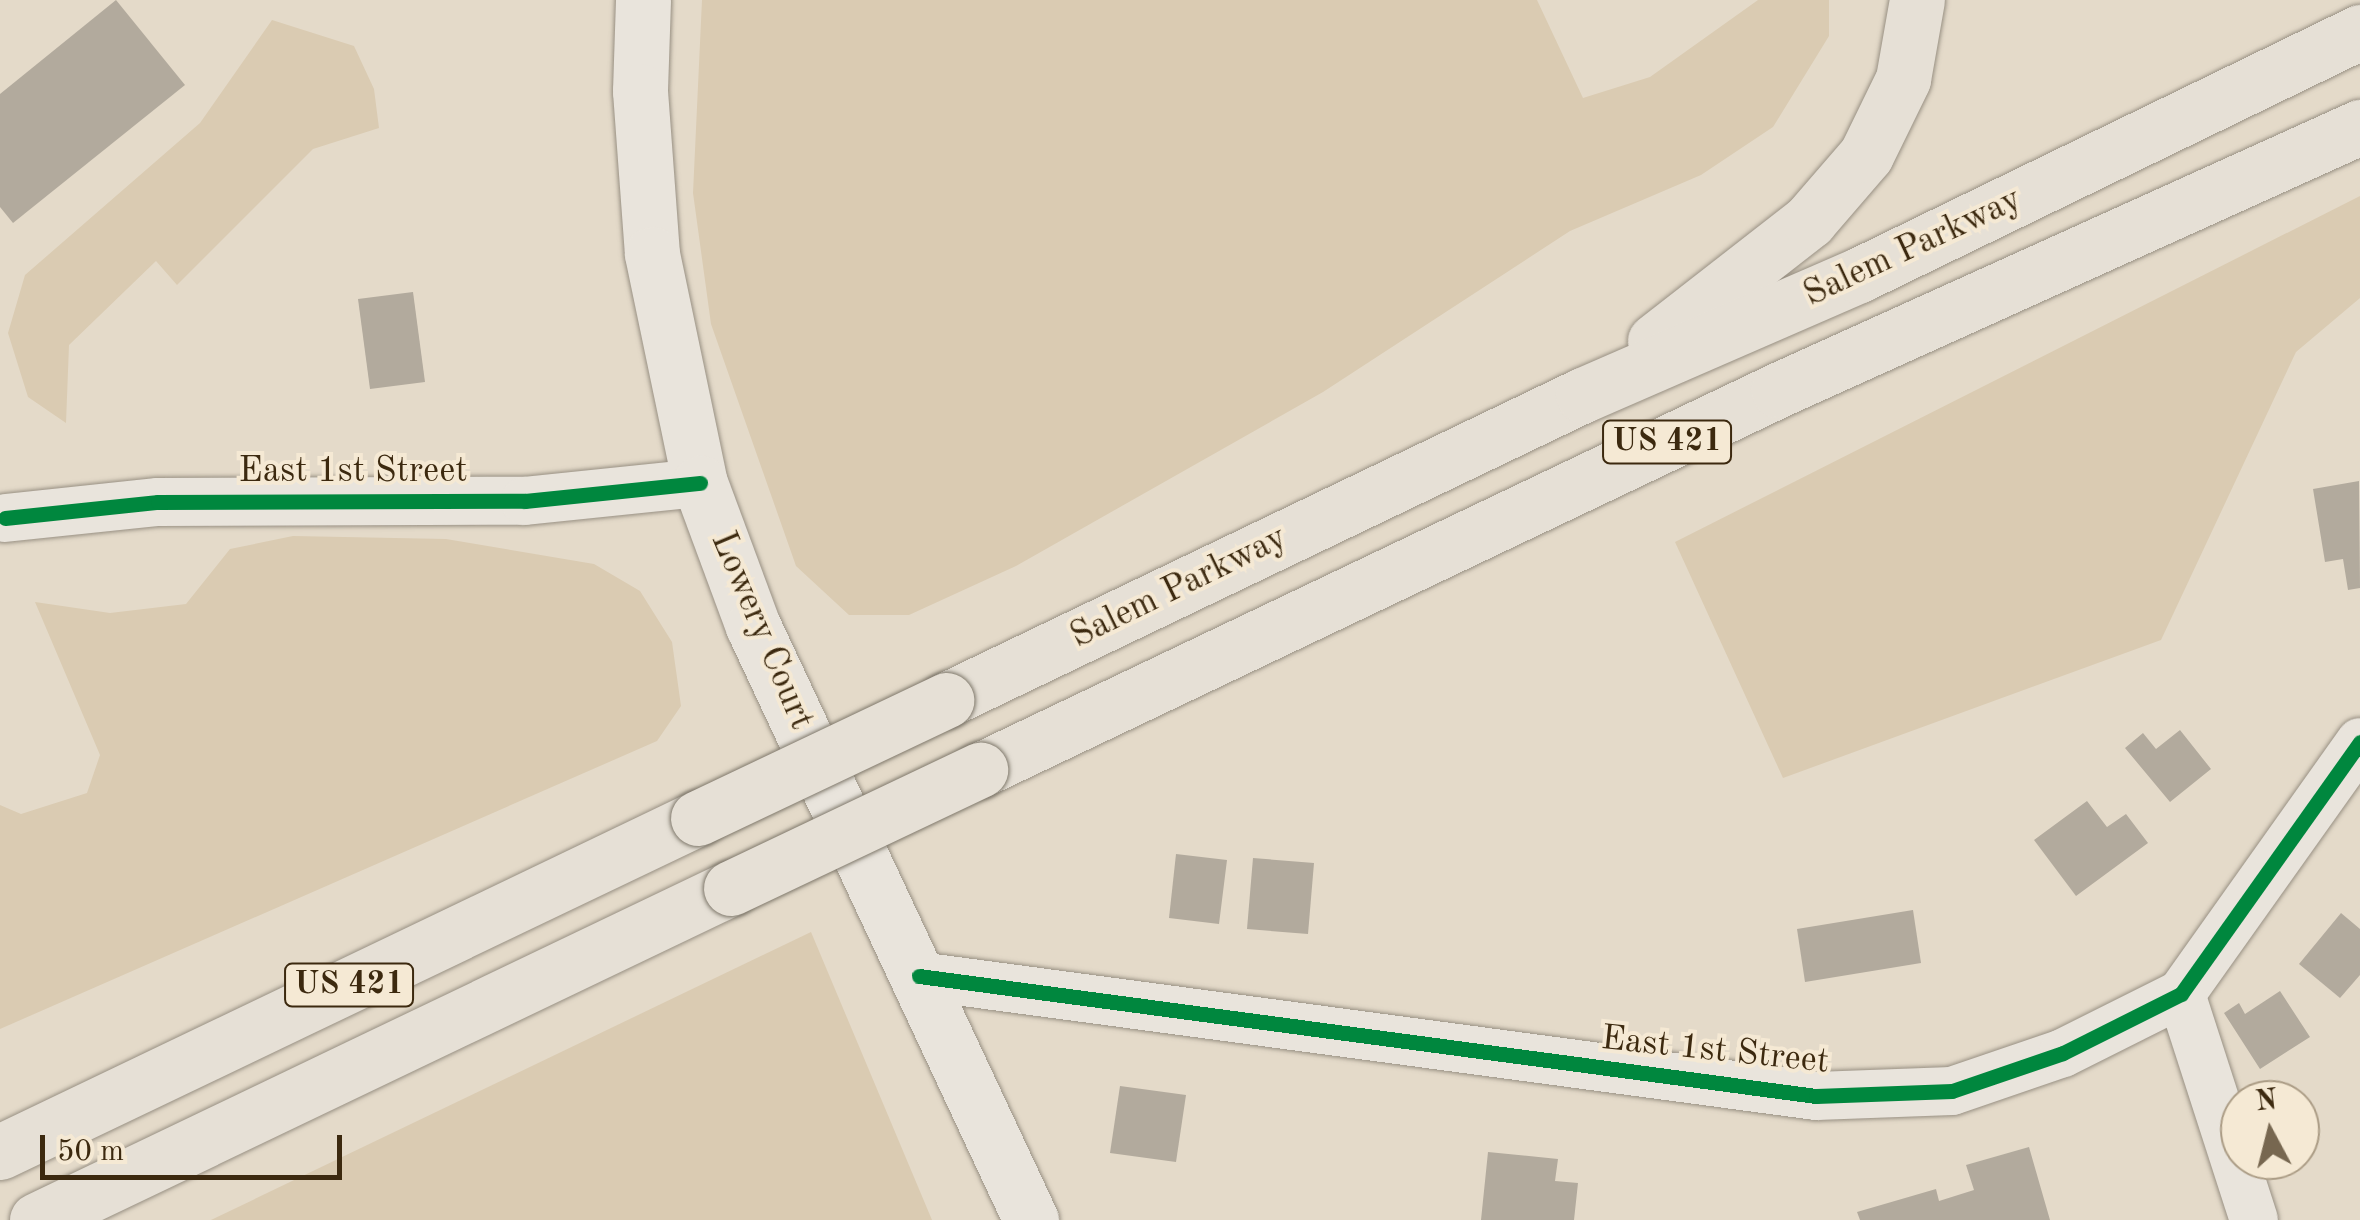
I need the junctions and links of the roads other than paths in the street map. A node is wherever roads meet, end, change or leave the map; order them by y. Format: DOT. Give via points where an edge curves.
graph roads {
  1 [pos="643,0"];
  2 [pos="1918,0"];
  3 [pos="2360,32"];
  4 [pos="2360,127"];
  5 [pos="1583,395"];
  6 [pos="700,483"];
  7 [pos="5,518"];
  8 [pos="2360,742"];
  9 [pos="919,976"];
  10 [pos="2181,994"];
  11 [pos="0,1152"];
  12 [pos="37,1220"];
  13 [pos="1031,1220"];
  14 [pos="2254,1220"];
  1 -- 6 [label="main road, Lowery Court" via="640,108 652,254"];
  2 -- 5 [label="highway" via="1903,79 1866,155 1839,189 1772,253"];
  3 -- 5 [label="highway, Salem Parkway / US 421" via="1859,275"];
  4 -- 12 [label="highway, Salem Parkway / US 421, bridge" via="1778,390"];
  5 -- 11 [label="highway, Salem Parkway / US 421, bridge"];
  6 -- 7 [label="street, East 1st Street" via="526,502 158,502"];
  6 -- 9 [label="main road, Lowery Court" via="754,626"];
  8 -- 10 [label="street, East 1st Street"];
  9 -- 10 [label="street, East 1st Street" via="1816,1096 1952,1091 2063,1053"];
  9 -- 13 [label="main road, Lowery Court"];
  10 -- 14 [label="street"];
}
